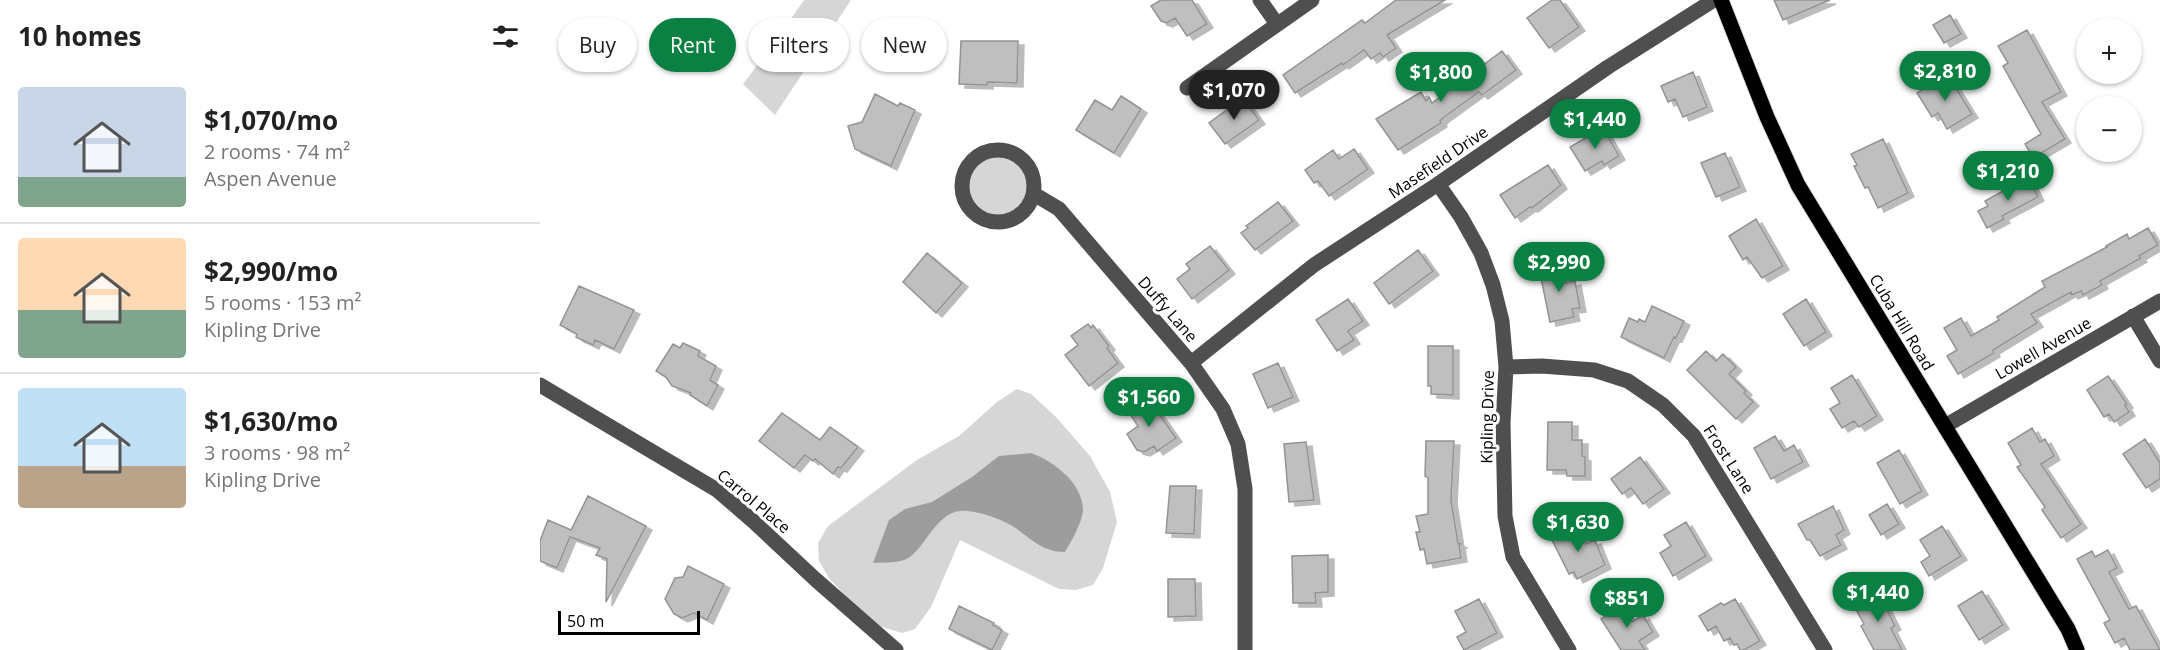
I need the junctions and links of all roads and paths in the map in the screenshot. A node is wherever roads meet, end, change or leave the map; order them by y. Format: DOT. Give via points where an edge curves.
graph roads {
  1 [pos="1260,0"];
  2 [pos="1312,0"];
  3 [pos="1714,0"];
  4 [pos="1721,0"];
  5 [pos="1277,24"];
  6 [pos="1187,88"];
  7 [pos="1438,184"];
  8 [pos="1034,194"];
  9 [pos="2160,301"];
  10 [pos="2133,316"];
  11 [pos="2160,361"];
  12 [pos="1191,363"];
  13 [pos="1506,367"];
  14 [pos="540,385"];
  15 [pos="1945,426"];
  16 [pos="896,650"];
  17 [pos="1245,650"];
  18 [pos="1569,650"];
  19 [pos="1825,650"];
  20 [pos="2077,650"];
  1 -- 5 [label="street"];
  2 -- 5 [label="street"];
  3 -- 7 [label="street, Masefield Drive" via="1608,67"];
  4 -- 15 [label="main road, Cuba Hill Road" via="1798,185"];
  5 -- 6 [label="street"];
  7 -- 12 [label="street, Masefield Drive" via="1314,265"];
  7 -- 13 [label="street, Kipling Drive" via="1481,253 1493,285 1502,321"];
  8 -- 8 [label="street" via="1032,176 1023,160 1013,153 989,151 978,156 963,176 964,199 978,217 989,222 1012,220 1022,214"];
  8 -- 12 [label="street, Duffy Lane" via="1059,209"];
  9 -- 10 [label="street, Lowell Avenue"];
  10 -- 11 [label="street"];
  10 -- 15 [label="street, Lowell Avenue"];
  12 -- 17 [label="street, Duffy Lane" via="1223,409 1238,444 1245,489"];
  13 -- 18 [label="street, Kipling Drive" via="1505,516 1511,547"];
  13 -- 19 [label="street, Frost Lane" via="1594,370 1628,381 1663,405 1694,436"];
  14 -- 16 [label="street, Carrol Place" via="717,490"];
  15 -- 20 [label="main road, Cuba Hill Road"];
}
